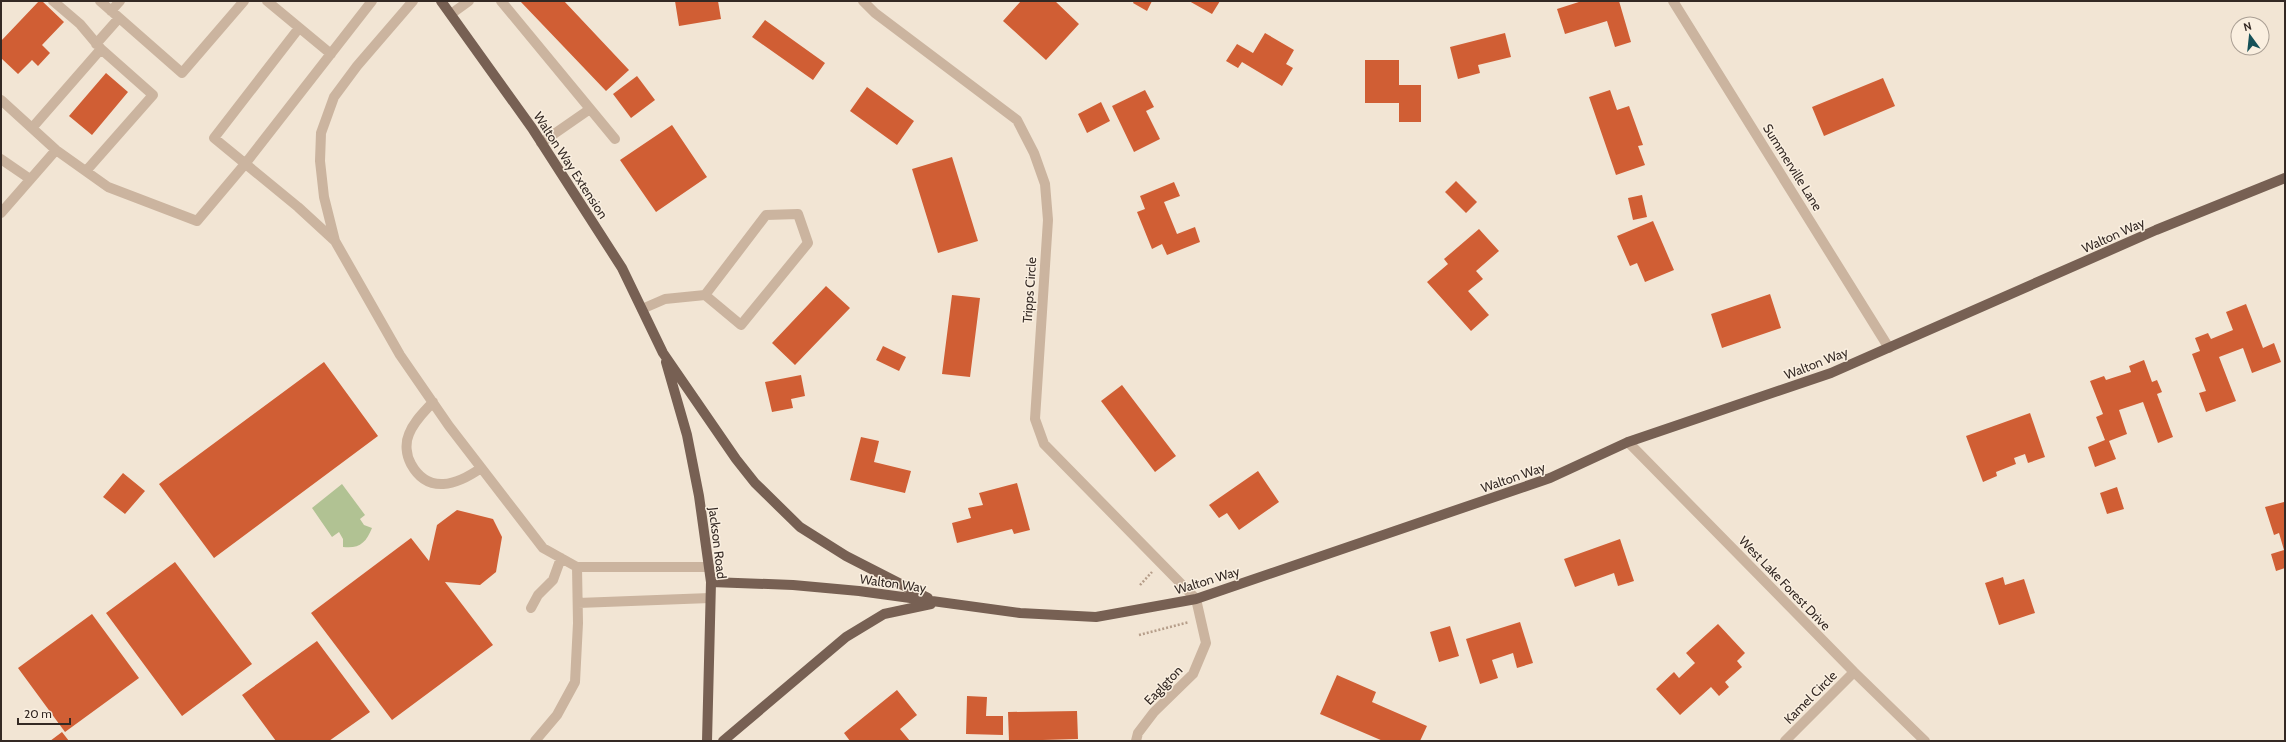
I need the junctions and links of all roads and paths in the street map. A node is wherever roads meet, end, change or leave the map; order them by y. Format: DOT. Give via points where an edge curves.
graph roads {
  1 [pos="53,1"];
  2 [pos="100,1"];
  3 [pos="120,1"];
  4 [pos="244,1"];
  5 [pos="266,1"];
  6 [pos="372,1"];
  7 [pos="413,1"];
  8 [pos="441,1"];
  9 [pos="469,1"];
  10 [pos="501,1"];
  11 [pos="863,1"];
  12 [pos="1673,1"];
  13 [pos="115,14"];
  14 [pos="451,14"];
  15 [pos="300,28"];
  16 [pos="99,47"];
  17 [pos="330,54"];
  18 [pos="1,100"];
  19 [pos="590,109"];
  20 [pos="32,128"];
  21 [pos="615,139"];
  22 [pos="541,143"];
  23 [pos="56,150"];
  24 [pos="1,159"];
  25 [pos="245,164"];
  26 [pos="86,171"];
  27 [pos="2285,178"];
  28 [pos="30,179"];
  29 [pos="1,212"];
  30 [pos="335,241"];
  31 [pos="705,295"];
  32 [pos="642,309"];
  33 [pos="1889,348"];
  34 [pos="663,353"];
  35 [pos="433,402"];
  36 [pos="1628,442"];
  37 [pos="481,468"];
  38 [pos="561,558"];
  39 [pos="577,567"];
  40 [pos="709,567"];
  41 [pos="711,582"];
  42 [pos="710,598"];
  43 [pos="1196,599"];
  44 [pos="937,602"];
  45 [pos="578,603"];
  46 [pos="531,608"];
  47 [pos="1201,619"];
  48 [pos="1139,635"];
  49 [pos="1854,672"];
  50 [pos="535,741"];
  51 [pos="707,741"];
  52 [pos="723,741"];
  53 [pos="1136,741"];
  54 [pos="1785,741"];
  55 [pos="1925,741"];
  1 -- 16 [label="street" via="80,24"];
  2 -- 13 [label="street"];
  3 -- 13 [label="street"];
  4 -- 13 [label="street" via="182,73"];
  5 -- 15 [label="street"];
  6 -- 17 [label="street"];
  7 -- 30 [label="street" via="334,97 321,133 320,161 324,197"];
  8 -- 14 [label="main road, Walton Way Extension"];
  9 -- 14 [label="street"];
  10 -- 19 [label="street"];
  11 -- 43 [label="street, Tripps Circle" via="875,13 1017,120 1034,153 1045,184 1048,220 1035,419 1044,444"];
  12 -- 33 [label="street, Summerville Lane"];
  13 -- 16 [label="street"];
  14 -- 22 [label="main road, Walton Way Extension"];
  15 -- 17 [label="street"];
  15 -- 25 [label="street" via="214,138"];
  16 -- 20 [label="street"];
  16 -- 26 [label="street" via="153,96"];
  17 -- 25 [label="street"];
  18 -- 20 [label="street"];
  19 -- 21 [label="street"];
  19 -- 22 [label="street"];
  20 -- 23 [label="street"];
  22 -- 32 [label="main road, Walton Way Extension" via="622,268"];
  23 -- 26 [label="street"];
  23 -- 28 [label="street"];
  24 -- 28 [label="street"];
  25 -- 26 [label="street" via="198,221 108,187"];
  25 -- 30 [label="street" via="298,206"];
  27 -- 33 [label="main road, Walton Way" via="2149,233"];
  28 -- 29 [label="street"];
  30 -- 35 [label="street" via="400,355"];
  31 -- 31 [label="street" via="766,215 798,214 808,244 741,325"];
  31 -- 32 [label="street" via="664,299"];
  32 -- 34 [label="main road, Walton Way Extension"];
  33 -- 36 [label="main road, Walton Way" via="1832,373"];
  34 -- 40 [label="main road, Jackson Road" via="687,436"];
  34 -- 44 [label="main road" via="736,459 755,483 800,527 846,556"];
  35 -- 37 [label="street"];
  35 -- 37 [label="street" via="421,414 408,435 408,459 414,470 424,480 437,484 452,483 466,478"];
  36 -- 43 [label="main road, Walton Way" via="1550,478"];
  36 -- 49 [label="street, West Lake Forest Drive"];
  37 -- 38 [label="street" via="543,548"];
  38 -- 39 [label="street"];
  38 -- 46 [label="street" via="553,580 538,595"];
  39 -- 40 [label="street"];
  39 -- 45 [label="street"];
  40 -- 41 [label="main road, Jackson Road"];
  41 -- 42 [label="main road, Jackson Road"];
  41 -- 44 [label="main road, Walton Way" via="793,585"];
  42 -- 45 [label="street"];
  42 -- 51 [label="main road, Jackson Road"];
  43 -- 44 [label="main road, Walton Way" via="1096,617 1020,613"];
  43 -- 47 [label="street, Eaglgton"];
  44 -- 52 [label="main road" via="884,614 846,637"];
  45 -- 50 [label="street" via="575,682 556,715"];
  47 -- 48 [label="path"];
  47 -- 53 [label="street, Eaglgton" via="1206,642 1193,674 1154,712 1138,733"];
  49 -- 54 [label="street, Kamel Circle"];
  49 -- 55 [label="street, West Lake Forest Drive"];
}
